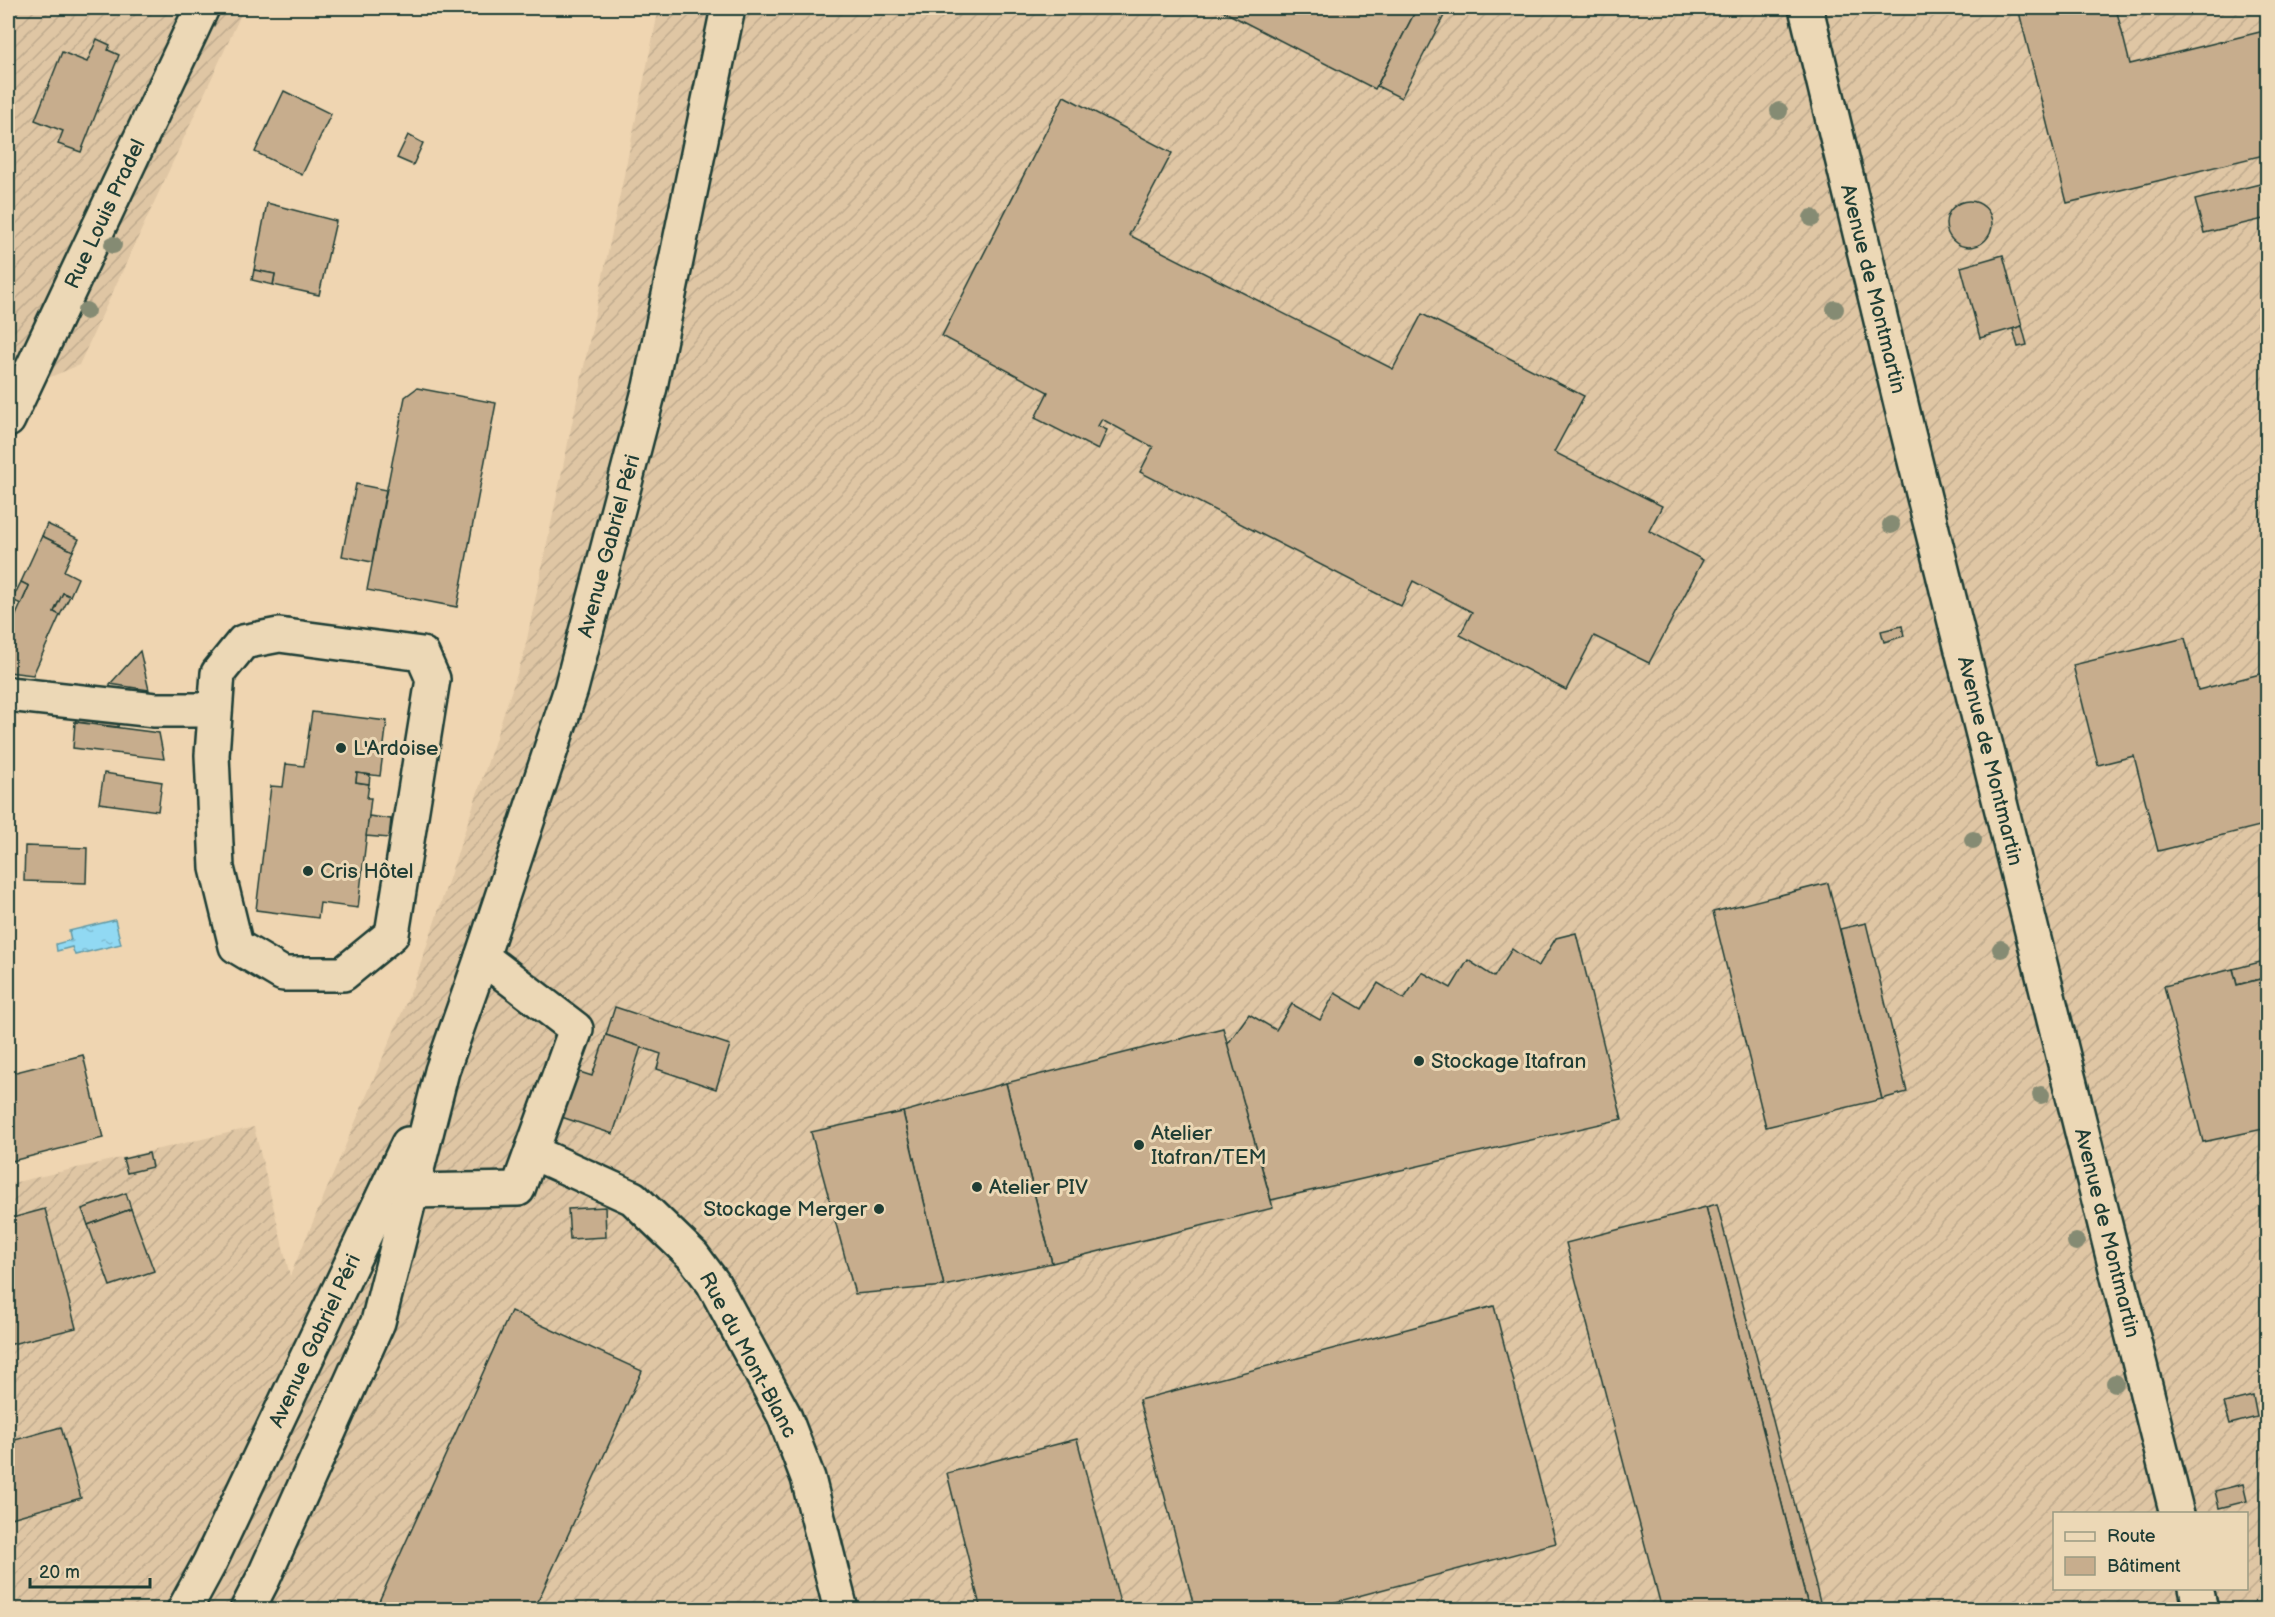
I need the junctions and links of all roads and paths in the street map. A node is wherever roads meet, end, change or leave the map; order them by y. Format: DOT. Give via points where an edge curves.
graph roads {
  1 [pos="202,8"];
  2 [pos="728,8"];
  3 [pos="1806,8"];
  4 [pos="8,418"];
  5 [pos="8,694"];
  6 [pos="215,710"];
  7 [pos="482,957"];
  8 [pos="442,1071"];
  9 [pos="532,1152"];
  10 [pos="411,1191"];
  11 [pos="2177,1512"];
  12 [pos="2196,1590"];
  13 [pos="184,1610"];
  14 [pos="247,1610"];
  15 [pos="841,1610"];
  16 [pos="2201,1610"];
  1 -- 4 [label="main road, Rue Louis Pradel"];
  2 -- 7 [label="main road, Avenue Gabriel Péri" via="650,387 571,689"];
  3 -- 11 [label="main road, Avenue de Montmartin"];
  5 -- 6 [label="main road" via="154,710"];
  6 -- 6 [label="main road" via="212,755 217,868 236,946 283,974 343,974 392,934 433,679 422,654 279,635 243,642 218,673"];
  7 -- 8 [label="main road, Avenue Gabriel Péri"];
  7 -- 9 [label="main road" via="576,1029"];
  8 -- 10 [label="main road, Avenue Gabriel Péri"];
  8 -- 13 [label="main road, Avenue Gabriel Péri"];
  9 -- 10 [label="main road" via="518,1189"];
  9 -- 15 [label="main road, Rue du Mont-Blanc" via="633,1198 693,1256 713,1283 784,1416 808,1478"];
  10 -- 14 [label="main road, Avenue Gabriel Péri" via="378,1322"];
  12 -- 16 [label="main road"];
}
